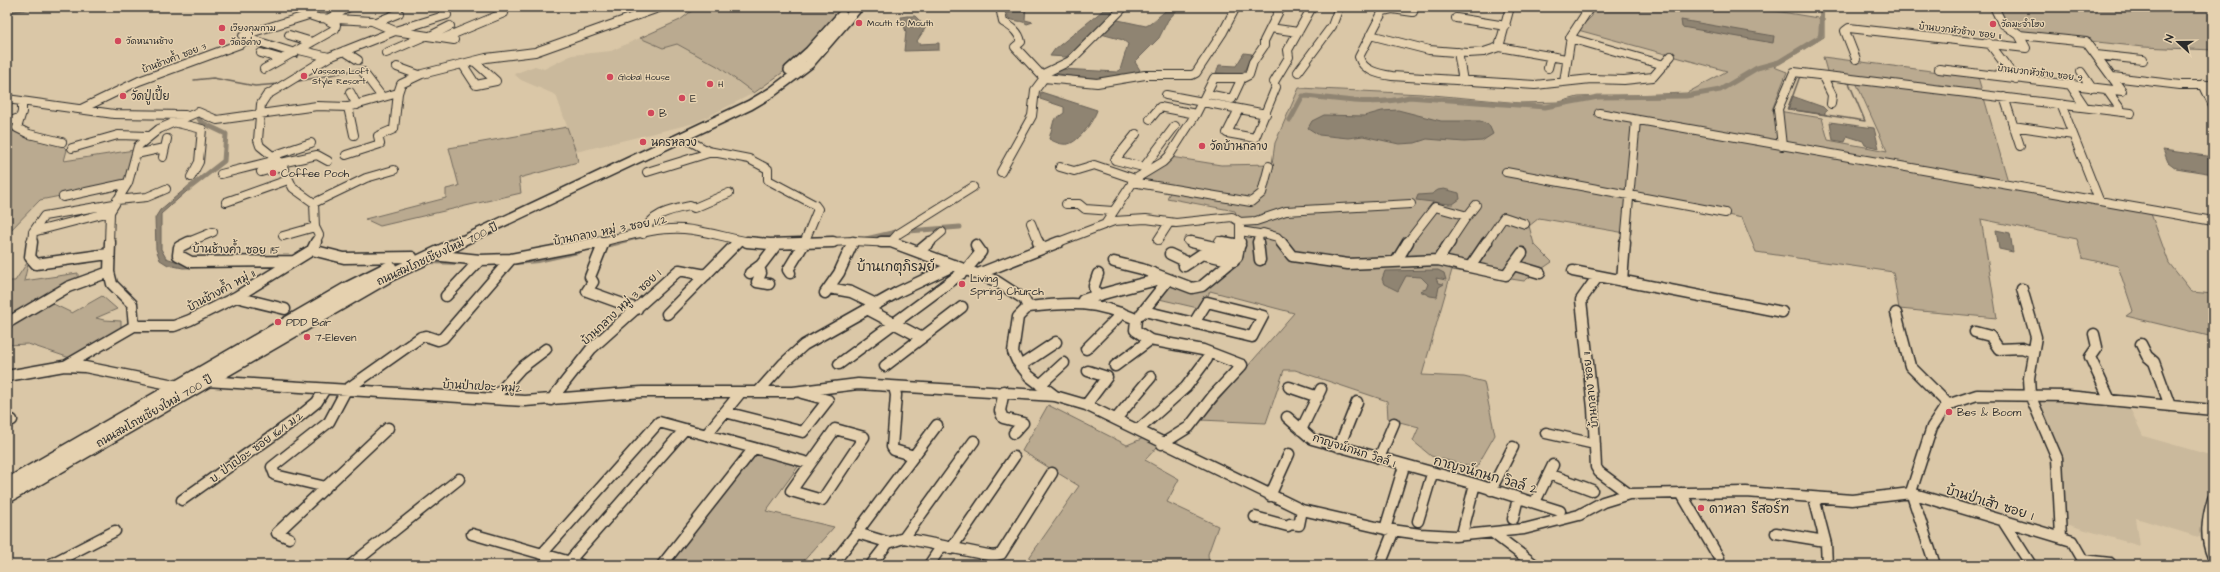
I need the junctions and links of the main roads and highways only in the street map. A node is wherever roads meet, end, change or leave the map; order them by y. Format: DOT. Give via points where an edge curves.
graph roads {
  1 [pos="849,7"];
  2 [pos="858,7"];
  3 [pos="7,486"];
  4 [pos="7,497"];
  1 -- 3 [label="main road, ถนนสมโภชเชียงใหม่ 700 ปี" via="798,63 751,97 348,288"];
  2 -- 4 [label="main road, ถนนสมโภชเชียงใหม่ 700 ปี" via="820,52 785,83 750,105 348,298"];
}
